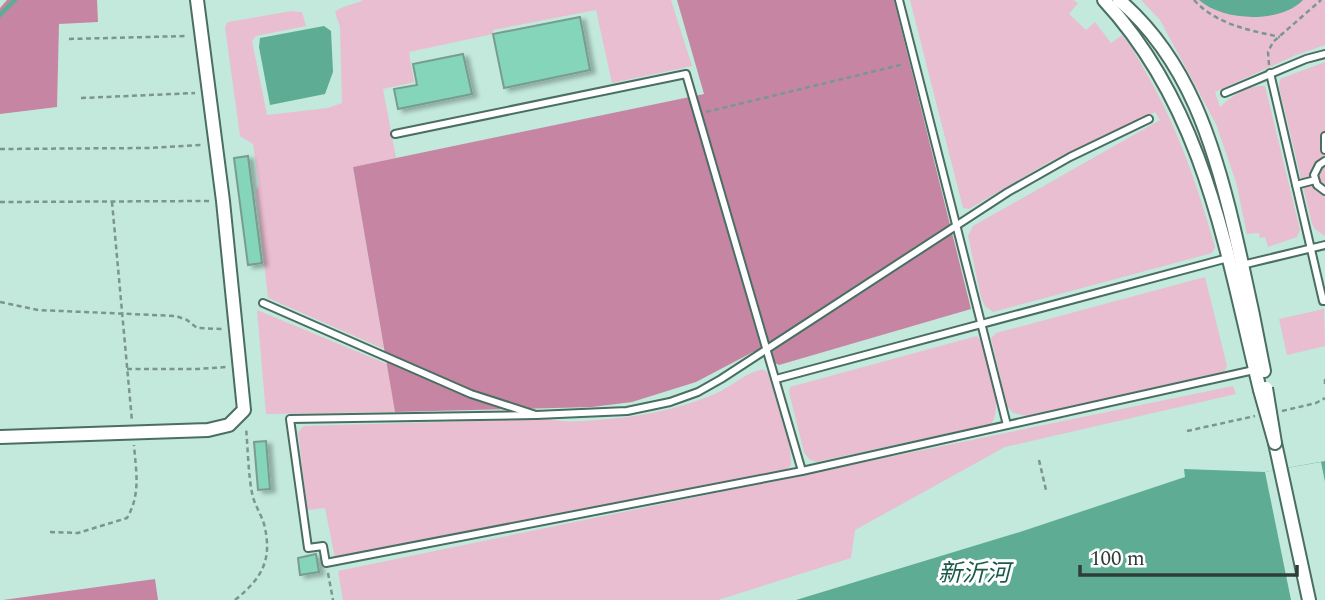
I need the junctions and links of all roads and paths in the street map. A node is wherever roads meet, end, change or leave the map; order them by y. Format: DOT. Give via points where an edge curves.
graph roads {
  1 [pos="197,0"];
  2 [pos="899,0"];
  3 [pos="1104,0"];
  4 [pos="1119,0"];
  5 [pos="1194,0"];
  6 [pos="1321,0"];
  7 [pos="201,35"];
  8 [pos="1280,37"];
  9 [pos="69,39"];
  10 [pos="1325,54"];
  11 [pos="914,61"];
  12 [pos="1270,73"];
  13 [pos="209,93"];
  14 [pos="1225,93"];
  15 [pos="81,98"];
  16 [pos="1200,113"];
  17 [pos="698,114"];
  18 [pos="1149,119"];
  19 [pos="1184,120"];
  20 [pos="395,134"];
  21 [pos="1325,136"];
  22 [pos="215,144"];
  23 [pos="1213,147"];
  24 [pos="0,149"];
  25 [pos="1325,150"];
  26 [pos="1197,152"];
  27 [pos="1325,161"];
  28 [pos="1315,180"];
  29 [pos="1296,185"];
  30 [pos="1325,191"];
  31 [pos="223,201"];
  32 [pos="0,202"];
  33 [pos="112,202"];
  34 [pos="957,226"];
  35 [pos="1325,245"];
  36 [pos="1311,249"];
  37 [pos="1235,262"];
  38 [pos="1325,301"];
  39 [pos="0,302"];
  40 [pos="263,303"];
  41 [pos="122,314"];
  42 [pos="981,324"];
  43 [pos="236,328"];
  44 [pos="767,349"];
  45 [pos="240,365"];
  46 [pos="127,369"];
  47 [pos="1259,369"];
  48 [pos="776,379"];
  49 [pos="1325,379"];
  50 [pos="1325,387"];
  51 [pos="244,410"];
  52 [pos="536,415"];
  53 [pos="1007,425"];
  54 [pos="132,432"];
  55 [pos="0,437"];
  56 [pos="1039,460"];
  57 [pos="802,471"];
  58 [pos="1045,490"];
  59 [pos="50,532"];
  60 [pos="326,563"];
  61 [pos="235,600"];
  62 [pos="333,600"];
  63 [pos="1309,600"];
  1 -- 7 [label="street"];
  2 -- 11 [label="lane"];
  3 -- 19 [label="street" via="1148,53"];
  4 -- 16 [label="street" via="1167,52"];
  5 -- 8 [label="path" via="1212,16"];
  6 -- 8 [label="path"];
  7 -- 9 [label="path"];
  7 -- 13 [label="street"];
  8 -- 12 [label="path" via="1268,52"];
  10 -- 12 [label="lane"];
  11 -- 17 [label="path"];
  11 -- 34 [label="lane"];
  12 -- 14 [label="lane"];
  12 -- 29 [label="lane"];
  13 -- 15 [label="path"];
  13 -- 22 [label="street"];
  16 -- 19 [label="street"];
  16 -- 23 [label="street"];
  17 -- 20 [label="lane" via="686,74"];
  17 -- 44 [label="lane"];
  18 -- 34 [label="lane" via="1070,157"];
  19 -- 26 [label="street"];
  21 -- 25 [label="lane"];
  22 -- 24 [label="path"];
  22 -- 31 [label="street"];
  23 -- 26 [label="street"];
  23 -- 37 [label="street"];
  26 -- 37 [label="street"];
  27 -- 28 [label="lane" via="1316,169"];
  28 -- 29 [label="lane"];
  28 -- 30 [label="lane"];
  29 -- 36 [label="lane"];
  31 -- 33 [label="path"];
  31 -- 43 [label="street"];
  32 -- 33 [label="path"];
  33 -- 41 [label="path"];
  34 -- 42 [label="lane"];
  34 -- 44 [label="lane"];
  35 -- 36 [label="lane"];
  36 -- 37 [label="lane"];
  36 -- 38 [label="lane"];
  37 -- 42 [label="lane"];
  37 -- 47 [label="street"];
  39 -- 41 [label="path" via="37,310"];
  40 -- 52 [label="lane" via="471,394"];
  41 -- 43 [label="path" via="176,316 207,330"];
  41 -- 46 [label="path"];
  42 -- 48 [label="lane"];
  42 -- 53 [label="lane"];
  43 -- 45 [label="street"];
  44 -- 48 [label="lane"];
  44 -- 52 [label="lane" via="698,392 670,402 627,411"];
  45 -- 46 [label="path"];
  45 -- 51 [label="street"];
  46 -- 54 [label="path"];
  47 -- 53 [label="lane"];
  47 -- 63 [label="street, bridge"];
  48 -- 57 [label="lane"];
  49 -- 50 [label="path"];
  51 -- 54 [label="street" via="229,425 208,430"];
  51 -- 61 [label="path" via="266,560 251,587"];
  52 -- 60 [label="lane" via="290,419 308,548 323,546"];
  53 -- 57 [label="lane"];
  54 -- 55 [label="street"];
  54 -- 59 [label="path" via="138,488 127,518 78,533"];
  56 -- 58 [label="path"];
  57 -- 60 [label="lane"];
  60 -- 62 [label="path"];
}
